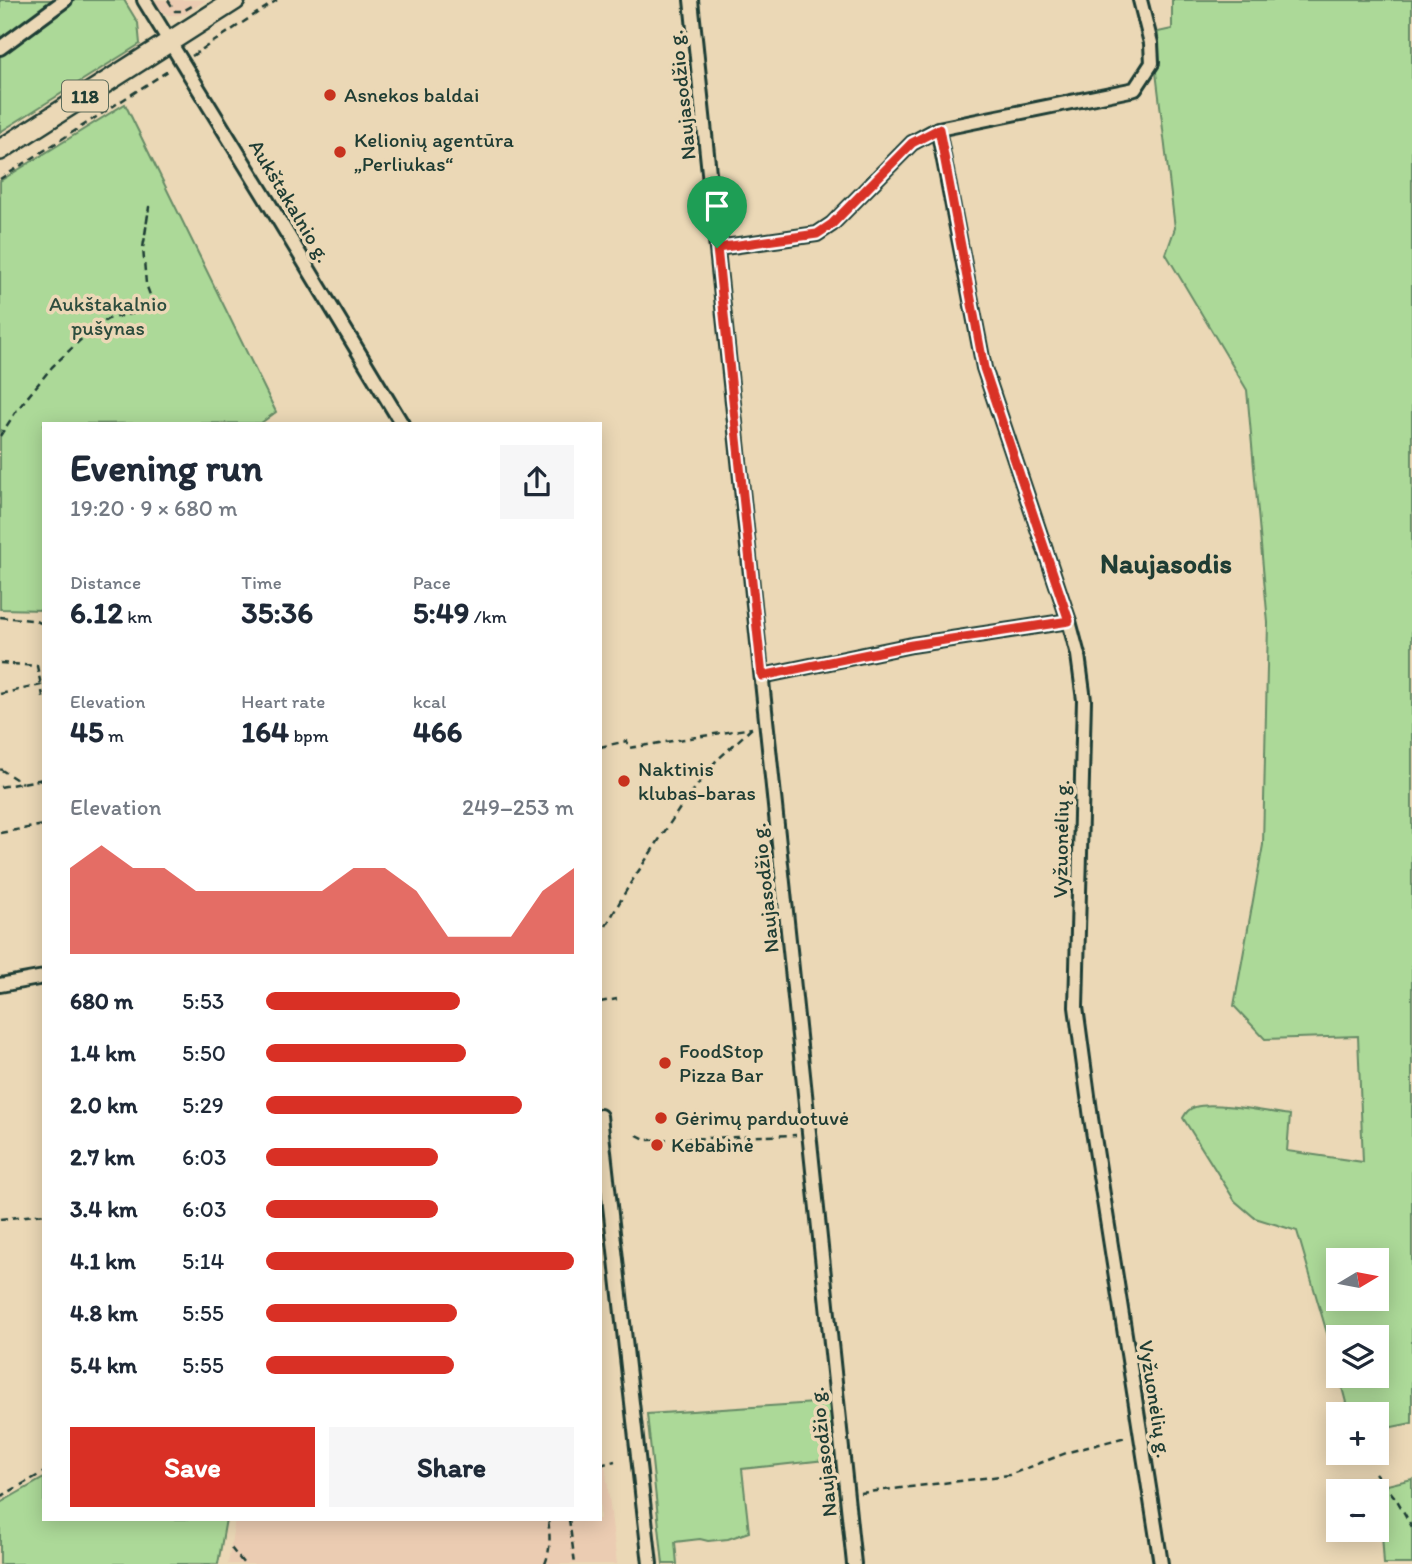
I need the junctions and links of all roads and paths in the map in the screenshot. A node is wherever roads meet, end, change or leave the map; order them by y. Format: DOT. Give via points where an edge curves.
graph roads {
  1 [pos="65,0"];
  2 [pos="144,0"];
  3 [pos="235,0"];
  4 [pos="277,0"];
  5 [pos="691,0"];
  6 [pos="1140,0"];
  7 [pos="170,41"];
  8 [pos="0,48"];
  9 [pos="183,62"];
  10 [pos="939,129"];
  11 [pos="0,150"];
  12 [pos="0,179"];
  13 [pos="144,243"];
  14 [pos="717,248"];
  15 [pos="401,422"];
  16 [pos="0,436"];
  17 [pos="0,617"];
  18 [pos="1069,621"];
  19 [pos="42,623"];
  20 [pos="0,663"];
  21 [pos="762,676"];
  22 [pos="41,685"];
  23 [pos="42,691"];
  24 [pos="0,694"];
  25 [pos="602,747"];
  26 [pos="0,769"];
  27 [pos="42,779"];
  28 [pos="22,783"];
  29 [pos="0,787"];
  30 [pos="42,825"];
  31 [pos="0,833"];
  32 [pos="606,926"];
  33 [pos="42,977"];
  34 [pos="0,985"];
  35 [pos="617,999"];
  36 [pos="602,1002"];
  37 [pos="602,1134"];
  38 [pos="637,1135"];
  39 [pos="796,1135"];
  40 [pos="42,1214"];
  41 [pos="0,1219"];
  42 [pos="1142,1434"];
  43 [pos="615,1461"];
  44 [pos="602,1464"];
  45 [pos="42,1473"];
  46 [pos="1375,1473"];
  47 [pos="846,1494"];
  48 [pos="0,1497"];
  49 [pos="548,1521"];
  50 [pos="569,1521"];
  51 [pos="1412,1527"];
  52 [pos="231,1548"];
  53 [pos="244,1564"];
  54 [pos="545,1564"];
  55 [pos="575,1564"];
  56 [pos="650,1564"];
  57 [pos="854,1564"];
  58 [pos="1161,1564"];
  1 -- 8 [label="street"];
  2 -- 7 [label="street, Aukštakalnio g."];
  3 -- 7 [label="main road, 118"];
  4 -- 9 [label="path"];
  5 -- 14 [label="street, Naujasodžio g."];
  6 -- 10 [label="street" via="1152,63 1135,89"];
  7 -- 9 [label="street, Aukštakalnio g."];
  7 -- 11 [label="main road, 118"];
  9 -- 12 [label="path"];
  9 -- 15 [label="street, Aukštakalnio g."];
  10 -- 14 [label="street" via="912,143 817,234"];
  10 -- 18 [label="street, Vyžuonėlių g." via="984,368"];
  13 -- 13 [label="path" via="147,220 149,206 145,231"];
  13 -- 16 [label="path" via="150,302 144,311 108,319 93,328 52,367"];
  14 -- 21 [label="street, Naujasodžio g."];
  17 -- 19 [label="path"];
  18 -- 21 [label="street" via="912,645"];
  18 -- 42 [label="street, Vyžuonėlių g." via="1084,700 1076,1007"];
  20 -- 22 [label="path" via="37,666"];
  21 -- 47 [label="street, Naujasodžio g."];
  22 -- 23 [label="path"];
  22 -- 24 [label="path"];
  25 -- 32 [label="path" via="627,741 629,748 752,728 715,762 680,807"];
  26 -- 28 [label="path"];
  27 -- 28 [label="path"];
  28 -- 29 [label="path"];
  30 -- 31 [label="path"];
  33 -- 34 [label="street"];
  35 -- 36 [label="path"];
  37 -- 56 [label="street"];
  38 -- 39 [label="path" via="646,1140"];
  40 -- 41 [label="path"];
  42 -- 47 [label="path" via="1069,1452 1009,1475"];
  42 -- 58 [label="street, Vyžuonėlių g."];
  43 -- 44 [label="path"];
  45 -- 48 [label="path"];
  46 -- 51 [label="path"];
  47 -- 57 [label="street, Naujasodžio g."];
  49 -- 54 [label="path"];
  50 -- 55 [label="path"];
  52 -- 53 [label="path"];
}
